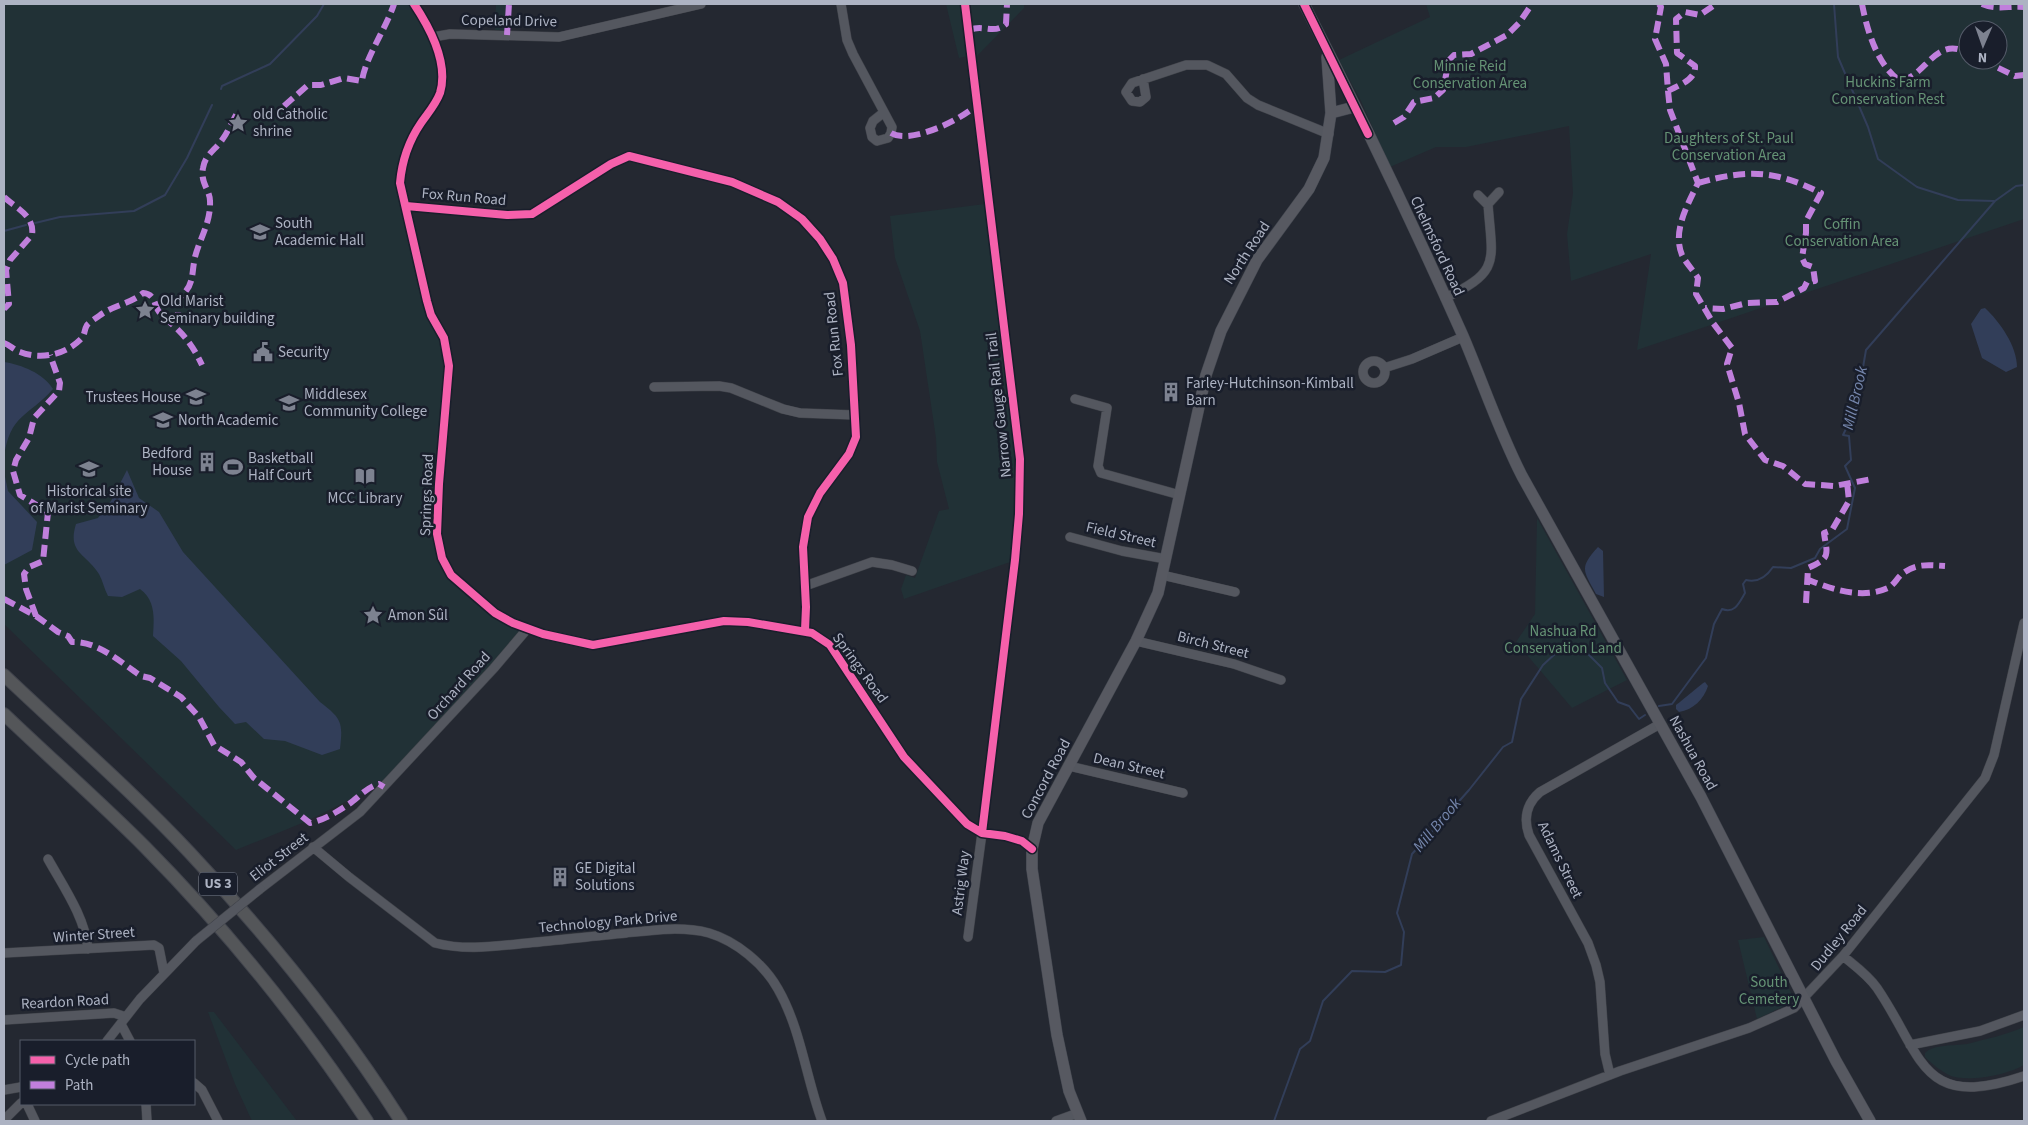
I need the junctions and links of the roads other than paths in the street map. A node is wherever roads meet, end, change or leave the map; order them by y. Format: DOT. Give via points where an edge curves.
graph roads {
  1 [pos="414,4"];
  2 [pos="701,4"];
  3 [pos="841,4"];
  4 [pos="1304,4"];
  5 [pos="665,8"];
  6 [pos="433,37"];
  7 [pos="1327,51"];
  8 [pos="1143,79"];
  9 [pos="1354,107"];
  10 [pos="883,113"];
  11 [pos="1331,113"];
  12 [pos="1329,134"];
  13 [pos="1499,192"];
  14 [pos="1478,195"];
  15 [pos="1488,205"];
  16 [pos="406,206"];
  17 [pos="1444,298"];
  18 [pos="1463,336"];
  19 [pos="1384,368"];
  20 [pos="654,388"];
  21 [pos="1075,399"];
  22 [pos="1489,400"];
  23 [pos="854,415"];
  24 [pos="1180,495"];
  25 [pos="1070,537"];
  26 [pos="1166,559"];
  27 [pos="912,571"];
  28 [pos="1162,575"];
  29 [pos="805,586"];
  30 [pos="1235,592"];
  31 [pos="2024,623"];
  32 [pos="528,628"];
  33 [pos="805,630"];
  34 [pos="1136,641"];
  35 [pos="4,675"];
  36 [pos="1281,680"];
  37 [pos="4,714"];
  38 [pos="1660,724"];
  39 [pos="408,761"];
  40 [pos="1069,766"];
  41 [pos="1183,793"];
  42 [pos="982,833"];
  43 [pos="313,847"];
  44 [pos="1032,849"];
  45 [pos="48,859"];
  46 [pos="968,937"];
  47 [pos="88,949"];
  48 [pos="4,953"];
  49 [pos="1843,956"];
  50 [pos="164,973"];
  51 [pos="1804,1000"];
  52 [pos="2024,1015"];
  53 [pos="4,1020"];
  54 [pos="124,1021"];
  55 [pos="107,1040"];
  56 [pos="130,1040"];
  57 [pos="1910,1045"];
  58 [pos="1610,1075"];
  59 [pos="2024,1076"];
  60 [pos="195,1083"];
  61 [pos="20,1087"];
  62 [pos="4,1090"];
  63 [pos="20,1104"];
  64 [pos="27,1105"];
  65 [pos="146,1105"];
  66 [pos="1080,1117"];
  67 [pos="4,1120"];
  68 [pos="35,1121"];
  69 [pos="147,1121"];
  70 [pos="218,1121"];
  71 [pos="367,1121"];
  72 [pos="401,1121"];
  73 [pos="822,1121"];
  74 [pos="1056,1121"];
  75 [pos="1491,1121"];
  76 [pos="1870,1121"];
  1 -- 6 [label="street, Springs Road"];
  2 -- 5 [label="street, Copeland Drive"];
  3 -- 10 [label="street" via="847,40"];
  4 -- 7 [label="main road"];
  5 -- 6 [label="street, Copeland Drive" via="559,37 450,34"];
  6 -- 16 [label="street, Springs Road" via="442,73 440,93 412,138 401,165 400,183"];
  7 -- 9 [label="main road"];
  7 -- 11 [label="main road, North Road"];
  8 -- 12 [label="street" via="1186,65 1210,66 1226,74 1254,103"];
  9 -- 11 [label="main road"];
  9 -- 17 [label="main road, Chelmsford Road"];
  11 -- 12 [label="main road, North Road"];
  12 -- 24 [label="main road, North Road" via="1316,177 1257,260 1221,331 1206,375"];
  13 -- 15 [label="street"];
  14 -- 15 [label="street"];
  15 -- 17 [label="street" via="1491,248 1488,266 1474,284"];
  16 -- 23 [label="street, Fox Run Road" via="507,215 532,214 629,156 732,182 778,202 820,239 843,282 851,345"];
  16 -- 32 [label="street, Springs Road" via="427,301 444,338 449,366 437,534 442,558 451,576 495,613"];
  17 -- 18 [label="main road, Chelmsford Road"];
  18 -- 19 [label="street"];
  18 -- 22 [label="main road, Chelmsford Road"];
  20 -- 23 [label="street" via="719,386 800,413"];
  21 -- 24 [label="street" via="1107,408 1098,470 1106,476"];
  22 -- 38 [label="main road, Nashua Road" via="1522,476"];
  23 -- 29 [label="street, Fox Run Road" via="856,437 849,454 820,493 808,517 803,547"];
  24 -- 26 [label="main road, Concord Road"];
  25 -- 26 [label="street, Field Street"];
  26 -- 28 [label="main road, Concord Road"];
  27 -- 29 [label="street" via="872,562"];
  28 -- 30 [label="street"];
  28 -- 34 [label="main road, Concord Road" via="1158,593"];
  29 -- 33 [label="street, Fox Run Road"];
  31 -- 49 [label="street, Dudley Road" via="1994,755 1984,778"];
  32 -- 33 [label="street, Springs Road" via="558,638 593,644 724,621"];
  32 -- 39 [label="street, Orchard Road"];
  33 -- 42 [label="street, Springs Road" via="830,645 904,757 967,824"];
  34 -- 36 [label="street, Birch Street" via="1234,664"];
  34 -- 40 [label="main road, Concord Road"];
  35 -- 72 [label="highway, US 3" via="189,852 256,925 337,1028"];
  37 -- 71 [label="highway, US 3" via="144,846 204,910 297,1021"];
  38 -- 51 [label="main road, Nashua Road" via="1747,884"];
  38 -- 58 [label="street, Adams Street" via="1540,792 1530,802 1526,819 1529,835 1588,942 1596,965"];
  39 -- 43 [label="street, Eliot Street" via="360,812"];
  40 -- 41 [label="street, Dean Street"];
  40 -- 44 [label="main road, Concord Road" via="1038,823"];
  42 -- 44 [label="street, Springs Road" via="1022,841"];
  42 -- 46 [label="street, Astrig Way"];
  43 -- 50 [label="street, Eliot Street, bridge" via="196,941"];
  43 -- 73 [label="street, Technology Park Drive" via="434,943 450,947 482,948 680,929 708,933 736,946 754,960 778,988 791,1019"];
  44 -- 66 [label="main road, Concord Road" via="1032,869 1057,1035 1069,1091"];
  45 -- 47 [label="street" via="73,905 86,935"];
  47 -- 48 [label="street, Winter Street"];
  47 -- 50 [label="street, Winter Street" via="158,946"];
  49 -- 51 [label="street, Dudley Road"];
  49 -- 57 [label="street" via="1873,983"];
  50 -- 54 [label="street, Eliot Street"];
  51 -- 58 [label="street, Dudley Road" via="1790,1011 1749,1028"];
  51 -- 76 [label="main road, Nashua Road"];
  52 -- 57 [label="street" via="1980,1031"];
  53 -- 54 [label="street, Reardon Road" via="114,1013"];
  54 -- 55 [label="street, Eliot Street"];
  54 -- 56 [label="street"];
  57 -- 59 [label="street" via="1927,1071 1950,1085 1987,1085"];
  58 -- 75 [label="street, Dudley Road"];
  60 -- 70 [label="street"];
  61 -- 62 [label="street"];
  63 -- 67 [label="street"];
  64 -- 68 [label="street"];
  65 -- 69 [label="street"];
  66 -- 74 [label="street"];
}
